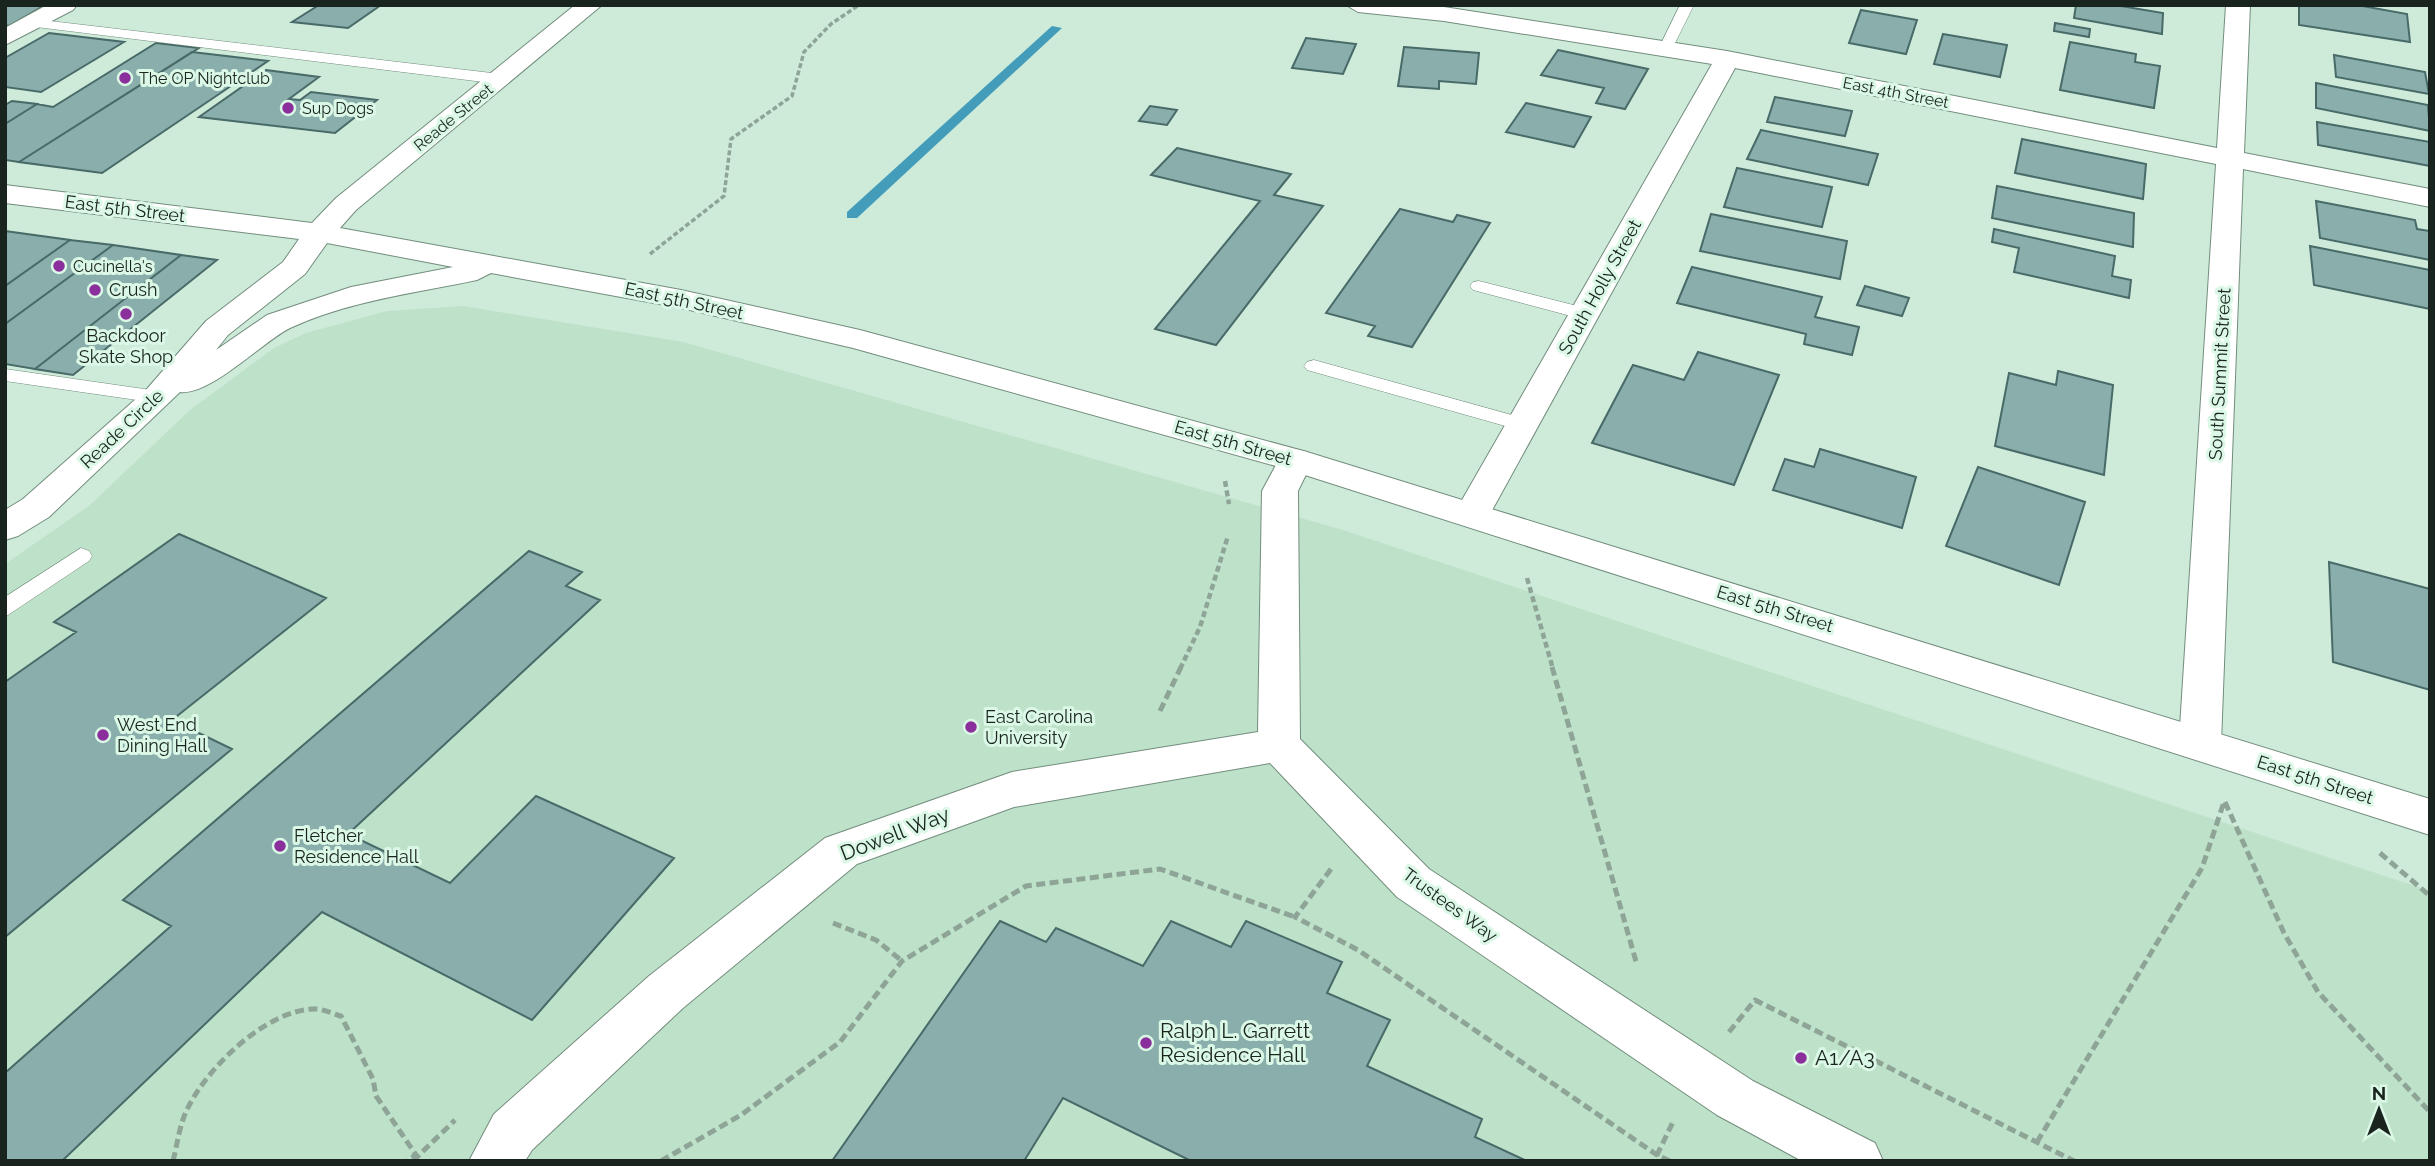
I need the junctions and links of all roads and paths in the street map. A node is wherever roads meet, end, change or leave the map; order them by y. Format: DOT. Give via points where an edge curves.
graph roads {
  1 [pos="65,5"];
  2 [pos="590,5"];
  3 [pos="859,5"];
  4 [pos="1359,5"];
  5 [pos="1687,5"];
  6 [pos="2238,5"];
  7 [pos="16,30"];
  8 [pos="1665,50"];
  9 [pos="1727,59"];
  10 [pos="500,79"];
  11 [pos="2231,158"];
  12 [pos="5,194"];
  13 [pos="2430,198"];
  14 [pos="319,233"];
  15 [pos="646,257"];
  16 [pos="499,267"];
  17 [pos="1479,286"];
  18 [pos="1586,314"];
  19 [pos="1314,366"];
  20 [pos="5,375"];
  21 [pos="158,397"];
  22 [pos="1523,425"];
  23 [pos="1295,460"];
  24 [pos="1223,474"];
  25 [pos="1230,511"];
  26 [pos="1472,514"];
  27 [pos="1232,523"];
  28 [pos="5,527"];
  29 [pos="81,556"];
  30 [pos="1526,574"];
  31 [pos="5,609"];
  32 [pos="1160,711"];
  33 [pos="2200,743"];
  34 [pos="1279,745"];
  35 [pos="2430,817"];
  36 [pos="1361,829"];
  37 [pos="2376,850"];
  38 [pos="2430,896"];
  39 [pos="1295,917"];
  40 [pos="1637,965"];
  41 [pos="1696,1073"];
  42 [pos="2430,1112"];
  43 [pos="2037,1142"];
  44 [pos="1656,1158"];
  45 [pos="173,1161"];
  46 [pos="407,1161"];
  47 [pos="496,1161"];
  48 [pos="661,1161"];
  49 [pos="1670,1161"];
  50 [pos="1856,1161"];
  51 [pos="2074,1161"];
  1 -- 7 [label="street"];
  2 -- 10 [label="street, Reade Street"];
  3 -- 15 [label="path" via="804,51 793,96 731,139 724,195"];
  4 -- 8 [label="street, East 4th Street"];
  5 -- 8 [label="lane"];
  6 -- 11 [label="street, South Summit Street"];
  7 -- 10 [label="lane"];
  8 -- 9 [label="street, East 4th Street"];
  9 -- 11 [label="street, East 4th Street"];
  9 -- 18 [label="street, South Holly Street"];
  10 -- 14 [label="street, Reade Street" via="346,204"];
  11 -- 13 [label="street, East 4th Street"];
  11 -- 33 [label="street, South Summit Street"];
  12 -- 14 [label="street, East 5th Street"];
  14 -- 16 [label="street, East 5th Street"];
  14 -- 21 [label="street, Reade Circle" via="294,268 217,328"];
  16 -- 21 [label="street" via="362,294 278,322"];
  16 -- 23 [label="street, East 5th Street" via="681,299 860,340"];
  17 -- 18 [label="lane"];
  18 -- 22 [label="street, South Holly Street"];
  19 -- 22 [label="lane"];
  20 -- 21 [label="lane"];
  21 -- 28 [label="street, Reade Circle" via="36,508"];
  22 -- 26 [label="street, South Holly Street"];
  23 -- 26 [label="street, East 5th Street"];
  23 -- 34 [label="street" via="1280,491"];
  24 -- 25 [label="path"];
  26 -- 33 [label="street, East 5th Street"];
  27 -- 32 [label="path" via="1200,627"];
  29 -- 31 [label="lane"];
  30 -- 40 [label="path"];
  33 -- 35 [label="street, East 5th Street"];
  34 -- 36 [label="street, Trustees Way"];
  34 -- 47 [label="street, Dowell Way" via="1012,790 841,851 666,992 513,1132"];
  36 -- 39 [label="path"];
  36 -- 41 [label="street, Trustees Way" via="1413,883"];
  37 -- 38 [label="path"];
  39 -- 44 [label="path" via="1358,950"];
  39 -- 48 [label="path" via="1160,869 1026,886 902,961 840,1042 741,1115"];
  41 -- 43 [label="path" via="1755,1000"];
  41 -- 44 [label="path"];
  41 -- 50 [label="street, Trustees Way"];
  42 -- 43 [label="path" via="2318,992 2284,933 2224,801 2202,869"];
  43 -- 51 [label="path"];
  44 -- 49 [label="path"];
  45 -- 46 [label="path" via="186,1111 216,1068 276,1020 314,1009 341,1016 373,1079 376,1096 416,1155"];
}
